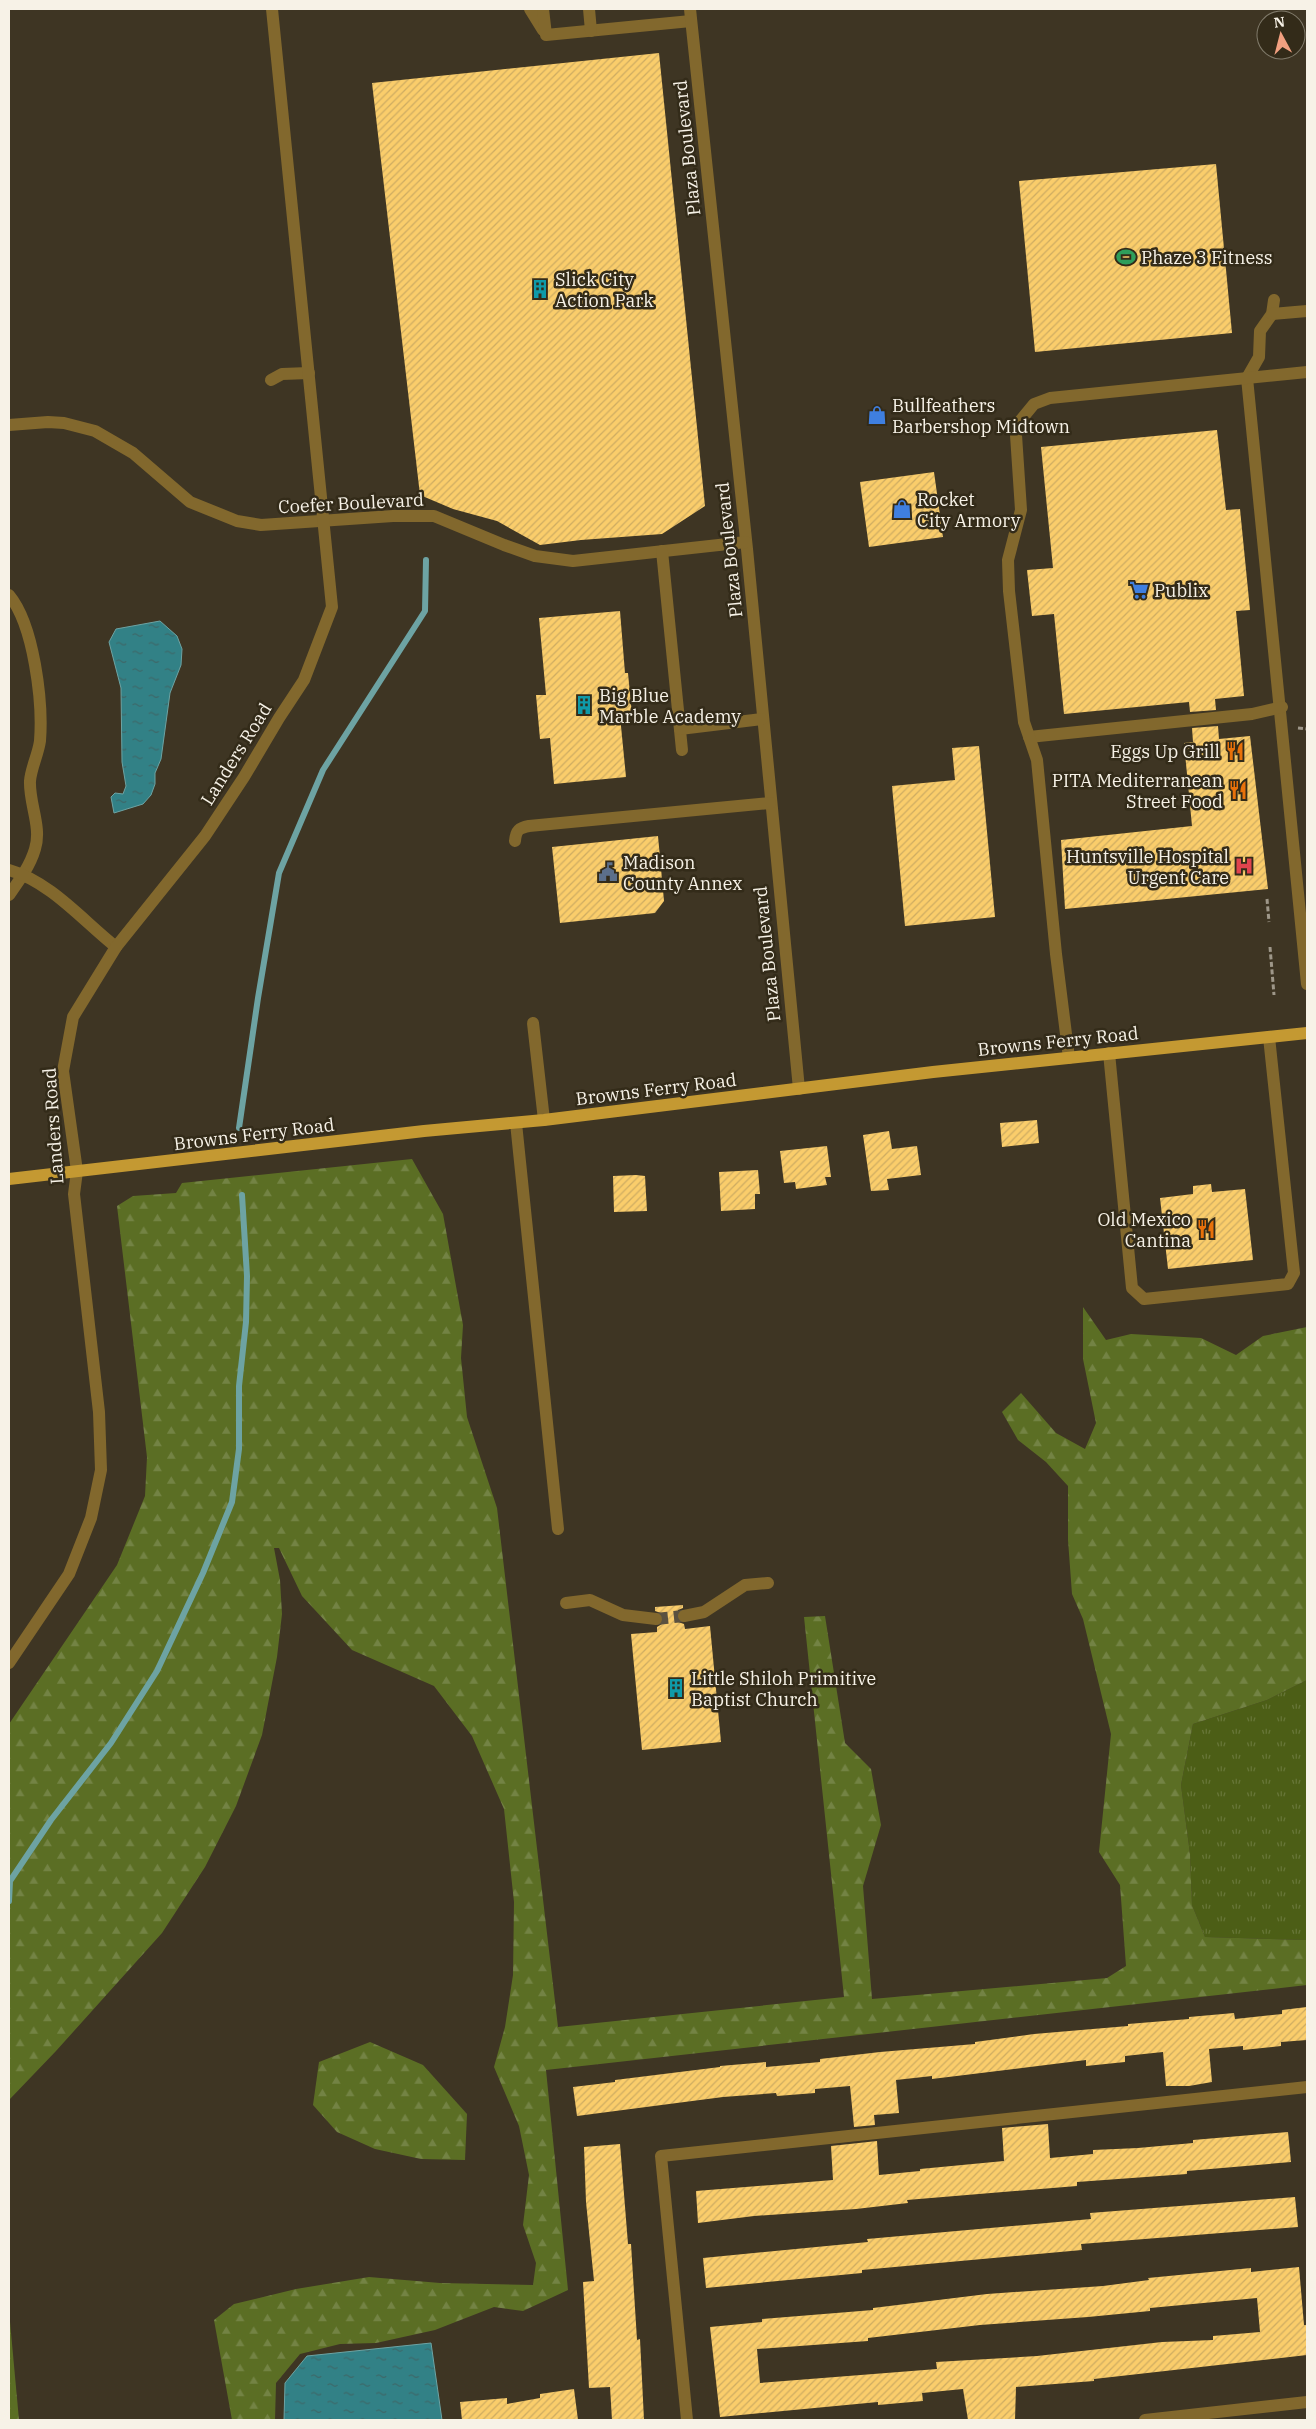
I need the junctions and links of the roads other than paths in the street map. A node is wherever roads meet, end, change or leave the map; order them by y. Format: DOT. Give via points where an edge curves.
graph roads {
  1 [pos="272,9"];
  2 [pos="530,9"];
  3 [pos="543,9"];
  4 [pos="589,9"];
  5 [pos="691,15"];
  6 [pos="591,31"];
  7 [pos="546,35"];
  8 [pos="1274,300"];
  9 [pos="1307,311"];
  10 [pos="1272,314"];
  11 [pos="1307,372"];
  12 [pos="309,373"];
  13 [pos="1247,378"];
  14 [pos="271,380"];
  15 [pos="9,425"];
  16 [pos="324,521"];
  17 [pos="746,542"];
  18 [pos="662,551"];
  19 [pos="9,594"];
  20 [pos="1282,707"];
  21 [pos="762,719"];
  22 [pos="680,729"];
  23 [pos="1029,737"];
  24 [pos="682,750"];
  25 [pos="770,803"];
  26 [pos="515,841"];
  27 [pos="9,870"];
  28 [pos="23,874"];
  29 [pos="9,895"];
  30 [pos="1304,923"];
  31 [pos="116,947"];
  32 [pos="1307,984"];
  33 [pos="533,1023"];
  34 [pos="1307,1032"];
  35 [pos="1269,1037"];
  36 [pos="1109,1053"];
  37 [pos="1069,1058"];
  38 [pos="799,1089"];
  39 [pos="544,1120"];
  40 [pos="516,1123"];
  41 [pos="77,1171"];
  42 [pos="9,1179"];
  43 [pos="558,1529"];
  44 [pos="768,1583"];
  45 [pos="566,1603"];
  46 [pos="684,1616"];
  47 [pos="656,1619"];
  48 [pos="9,1663"];
  49 [pos="1307,2086"];
  50 [pos="1307,2402"];
  51 [pos="687,2420"];
  52 [pos="1145,2420"];
  1 -- 12 [label="street, Landers Road"];
  2 -- 7 [label="street"];
  3 -- 7 [label="street"];
  4 -- 6 [label="street"];
  5 -- 6 [label="street"];
  5 -- 17 [label="street, Plaza Boulevard"];
  6 -- 7 [label="street"];
  8 -- 10 [label="street"];
  9 -- 10 [label="street"];
  10 -- 13 [label="street" via="1260,331 1259,357"];
  11 -- 13 [label="street"];
  12 -- 14 [label="street" via="282,374"];
  12 -- 16 [label="street, Landers Road"];
  13 -- 20 [label="street"];
  13 -- 23 [label="street" via="1050,398 1034,404 1020,421 1016,435 1021,510 1008,560 1008,591 1024,722"];
  15 -- 16 [label="street, Coefer Boulevard" via="56,423 95,431 133,453 190,502 237,521 261,525"];
  16 -- 18 [label="street, Coefer Boulevard" via="434,516 527,553 573,561"];
  16 -- 31 [label="street, Landers Road" via="332,607 304,680 205,836"];
  17 -- 18 [label="street, Coefer Boulevard"];
  17 -- 21 [label="street, Plaza Boulevard"];
  18 -- 22 [label="street"];
  19 -- 28 [label="street" via="22,614 32,645 40,720 38,753 30,782 36,849"];
  20 -- 23 [label="street" via="1252,714"];
  20 -- 30 [label="street"];
  21 -- 22 [label="street"];
  21 -- 25 [label="street, Plaza Boulevard"];
  22 -- 24 [label="street"];
  23 -- 37 [label="street" via="1037,760"];
  25 -- 26 [label="street" via="529,826 520,828"];
  25 -- 38 [label="street, Plaza Boulevard"];
  27 -- 28 [label="street"];
  28 -- 29 [label="street"];
  28 -- 31 [label="street" via="64,903"];
  30 -- 32 [label="street"];
  31 -- 41 [label="street, Landers Road" via="78,1008 71,1026 63,1071"];
  33 -- 39 [label="street"];
  34 -- 35 [label="main road, Browns Ferry Road"];
  35 -- 36 [label="main road, Browns Ferry Road"];
  35 -- 36 [label="street" via="1294,1273 1288,1284 1144,1298 1132,1288"];
  36 -- 37 [label="main road, Browns Ferry Road"];
  37 -- 38 [label="main road, Browns Ferry Road"];
  38 -- 39 [label="main road, Browns Ferry Road"];
  39 -- 40 [label="main road, Browns Ferry Road"];
  40 -- 41 [label="main road, Browns Ferry Road"];
  40 -- 43 [label="street"];
  41 -- 42 [label="main road, Browns Ferry Road"];
  41 -- 48 [label="street, Landers Road" via="74,1194 99,1412 102,1470 91,1518 69,1574"];
  44 -- 46 [label="street" via="745,1585 704,1612"];
  45 -- 47 [label="street" via="590,1600 623,1615"];
  49 -- 51 [label="street" via="661,2156"];
  50 -- 52 [label="street"];
}
